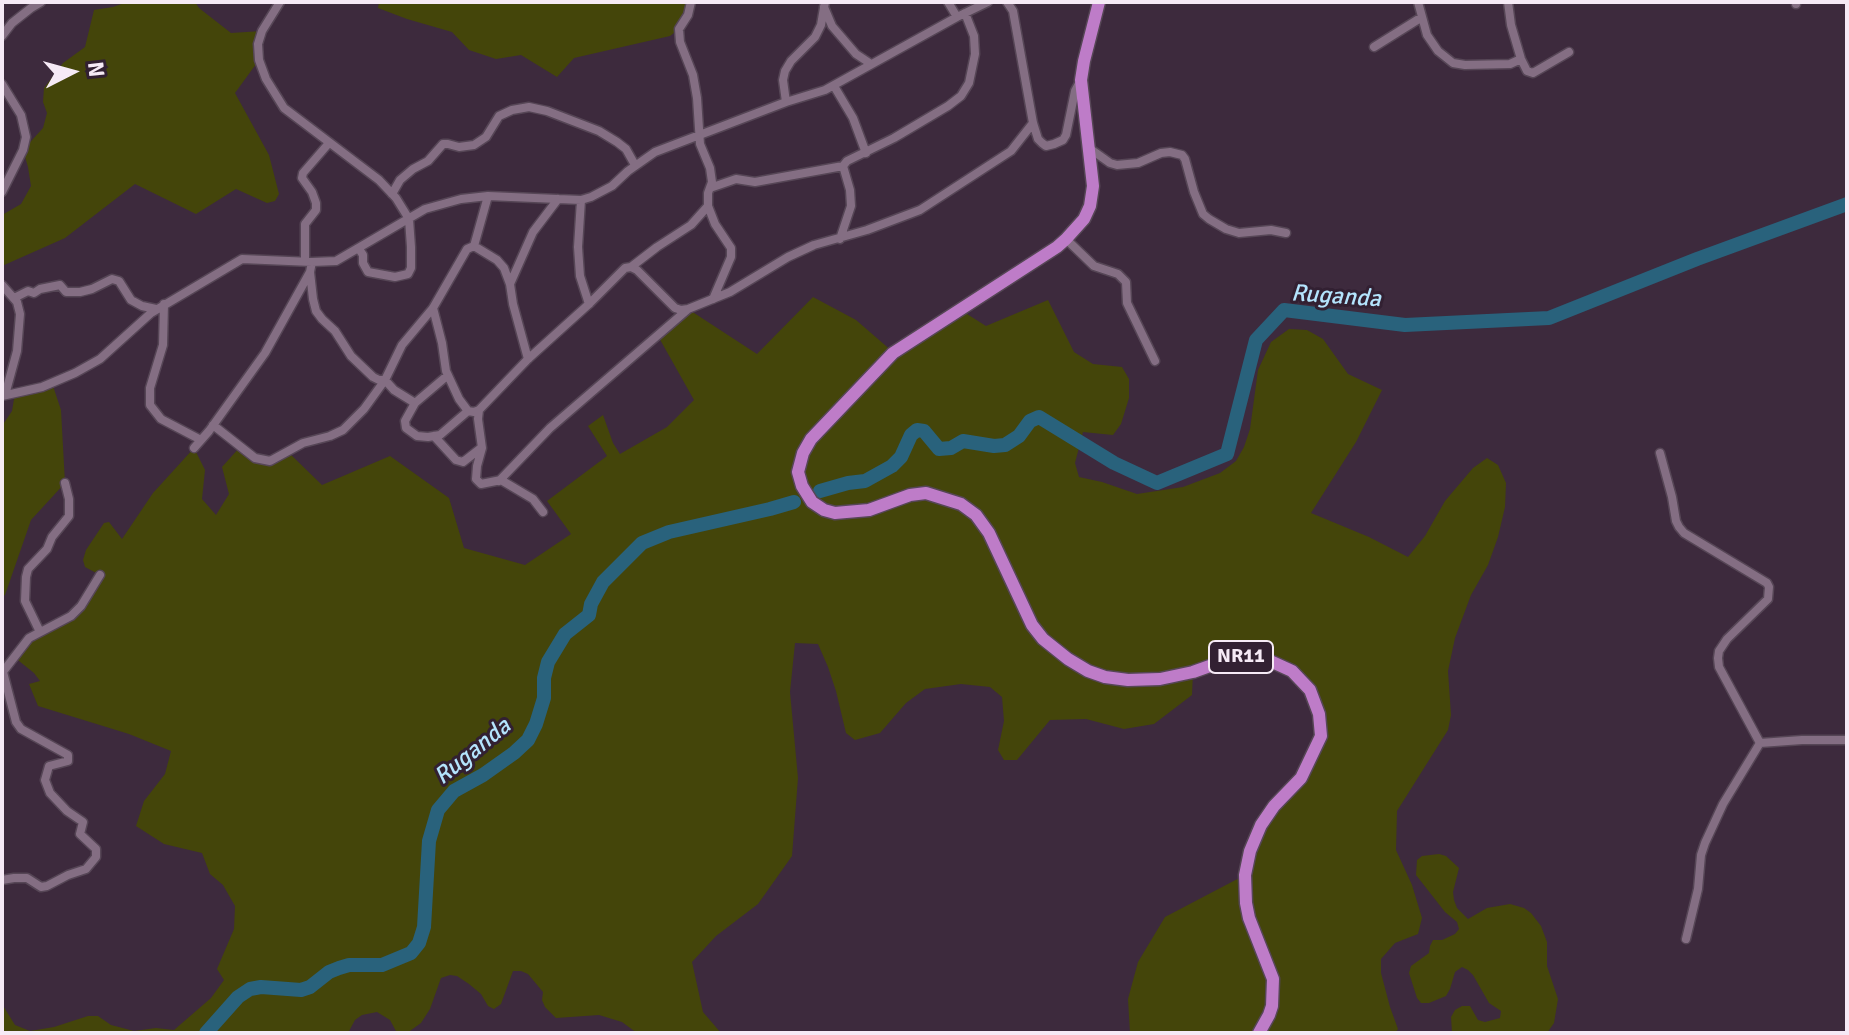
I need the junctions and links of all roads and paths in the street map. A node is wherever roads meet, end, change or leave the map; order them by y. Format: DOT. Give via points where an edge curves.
graph roads {
  1 [pos="41,2"];
  2 [pos="280,2"];
  3 [pos="691,2"];
  4 [pos="948,2"];
  5 [pos="988,2"];
  6 [pos="1007,2"];
  7 [pos="1099,2"];
  8 [pos="1418,2"];
  9 [pos="1508,2"];
  10 [pos="823,4"];
  11 [pos="961,15"];
  12 [pos="1422,17"];
  13 [pos="2,36"];
  14 [pos="1374,47"];
  15 [pos="1569,52"];
  16 [pos="1521,59"];
  17 [pos="871,64"];
  18 [pos="1081,80"];
  19 [pos="2,84"];
  20 [pos="834,86"];
  21 [pos="786,102"];
  22 [pos="1033,123"];
  23 [pos="699,134"];
  24 [pos="329,143"];
  25 [pos="1089,148"];
  26 [pos="866,153"];
  27 [pos="635,165"];
  28 [pos="843,166"];
  29 [pos="710,188"];
  30 [pos="2,192"];
  31 [pos="392,194"];
  32 [pos="488,196"];
  33 [pos="558,199"];
  34 [pos="581,200"];
  35 [pos="708,206"];
  36 [pos="409,219"];
  37 [pos="1286,233"];
  38 [pos="840,239"];
  39 [pos="1066,239"];
  40 [pos="474,246"];
  41 [pos="359,249"];
  42 [pos="309,262"];
  43 [pos="631,267"];
  44 [pos="310,272"];
  45 [pos="510,284"];
  46 [pos="2,285"];
  47 [pos="14,298"];
  48 [pos="713,299"];
  49 [pos="589,304"];
  50 [pos="160,307"];
  51 [pos="433,308"];
  52 [pos="688,309"];
  53 [pos="528,359"];
  54 [pos="1155,361"];
  55 [pos="448,375"];
  56 [pos="385,380"];
  57 [pos="4,395"];
  58 [pos="415,403"];
  59 [pos="479,410"];
  60 [pos="468,411"];
  61 [pos="213,425"];
  62 [pos="434,436"];
  63 [pos="201,440"];
  64 [pos="194,448"];
  65 [pos="482,448"];
  66 [pos="1660,453"];
  67 [pos="499,481"];
  68 [pos="65,483"];
  69 [pos="543,512"];
  70 [pos="100,575"];
  71 [pos="40,632"];
  72 [pos="2,672"];
  73 [pos="1847,740"];
  74 [pos="1760,743"];
  75 [pos="2,880"];
  76 [pos="1686,939"];
  77 [pos="1259,1033"];
  1 -- 13 [label="street"];
  2 -- 24 [label="street" via="262,31 259,60 284,108"];
  3 -- 23 [label="street" via="679,29 693,75"];
  4 -- 11 [label="street"];
  5 -- 11 [label="street"];
  6 -- 22 [label="street"];
  7 -- 18 [label="highway, NR11"];
  8 -- 12 [label="street"];
  9 -- 16 [label="street"];
  10 -- 17 [label="street" via="832,26"];
  10 -- 21 [label="street" via="815,37 785,71"];
  11 -- 17 [label="street"];
  11 -- 26 [label="street" via="974,36 975,54 961,96"];
  12 -- 14 [label="street"];
  12 -- 16 [label="street" via="1427,35 1453,63 1510,64"];
  15 -- 16 [label="street" via="1533,73"];
  17 -- 20 [label="street"];
  18 -- 22 [label="street" via="1063,140 1046,146"];
  18 -- 25 [label="highway, NR11"];
  19 -- 30 [label="street" via="21,115 26,137"];
  20 -- 21 [label="street"];
  20 -- 26 [label="street"];
  21 -- 23 [label="street"];
  22 -- 38 [label="street" via="1011,151 920,210"];
  23 -- 27 [label="street"];
  23 -- 29 [label="street"];
  24 -- 31 [label="street"];
  24 -- 42 [label="street" via="302,178 316,210 305,224"];
  25 -- 37 [label="street" via="1117,165 1161,153 1182,155 1209,219 1239,233"];
  25 -- 39 [label="highway, NR11" via="1090,206"];
  26 -- 28 [label="street"];
  27 -- 31 [label="street" via="626,149 599,131 529,107 499,116 474,145 443,144 400,180"];
  27 -- 34 [label="street" via="612,186"];
  28 -- 29 [label="street" via="755,182 736,179"];
  28 -- 38 [label="street" via="851,206"];
  29 -- 35 [label="street"];
  31 -- 36 [label="street"];
  32 -- 33 [label="street"];
  32 -- 36 [label="street" via="439,204"];
  32 -- 40 [label="street"];
  33 -- 34 [label="street"];
  33 -- 45 [label="street" via="533,232"];
  34 -- 49 [label="street" via="580,276"];
  35 -- 43 [label="street" via="691,225"];
  35 -- 48 [label="street" via="731,248"];
  36 -- 41 [label="street"];
  36 -- 41 [label="street" via="408,274 368,272"];
  38 -- 48 [label="street" via="801,251"];
  39 -- 54 [label="street" via="1094,266 1126,282 1127,303"];
  39 -- 77 [label="highway, NR11" via="893,353 811,439 798,472 812,502 835,513 869,510 926,493 961,504 989,533 1032,625 1088,671 1128,680 1160,679 1257,655 1292,671 1310,690 1321,736 1301,778 1261,825 1245,875 1249,918 1273,979 1272,1006"];
  40 -- 45 [label="street" via="497,260"];
  40 -- 51 [label="street" via="467,249"];
  41 -- 42 [label="street" via="336,261"];
  42 -- 44 [label="street"];
  42 -- 50 [label="street" via="242,259"];
  43 -- 49 [label="street"];
  43 -- 52 [label="street" via="675,308"];
  44 -- 56 [label="street" via="316,311 351,356 373,377"];
  44 -- 61 [label="street" via="265,353"];
  45 -- 53 [label="street"];
  46 -- 47 [label="street"];
  47 -- 50 [label="street" via="60,285 66,292 80,292 112,279 131,300"];
  47 -- 57 [label="street" via="20,331"];
  48 -- 52 [label="street"];
  49 -- 53 [label="street"];
  50 -- 57 [label="street" via="100,359 42,387"];
  50 -- 63 [label="street" via="163,345 150,405 161,419"];
  51 -- 55 [label="street"];
  51 -- 56 [label="street" via="402,345"];
  52 -- 67 [label="street" via="550,428"];
  53 -- 59 [label="street"];
  55 -- 58 [label="street"];
  55 -- 60 [label="street"];
  56 -- 58 [label="street"];
  56 -- 61 [label="street" via="343,430 270,461 255,458"];
  58 -- 62 [label="street" via="406,428 417,436"];
  59 -- 60 [label="street"];
  59 -- 65 [label="street"];
  60 -- 62 [label="street"];
  61 -- 63 [label="street"];
  62 -- 65 [label="street" via="463,462"];
  63 -- 64 [label="street"];
  65 -- 67 [label="street" via="476,479 481,484"];
  66 -- 74 [label="street" via="1679,527 1769,587 1768,599 1727,639 1718,658"];
  67 -- 69 [label="street" via="533,499"];
  68 -- 71 [label="street" via="69,516 26,577 25,601"];
  70 -- 71 [label="street" via="71,616"];
  71 -- 72 [label="street"];
  72 -- 75 [label="street" via="21,729 68,755 68,761 49,766 45,780 50,793 83,822 80,834 96,849 86,869 47,886 27,878"];
  73 -- 74 [label="street"];
  74 -- 76 [label="street" via="1705,843"];
}
